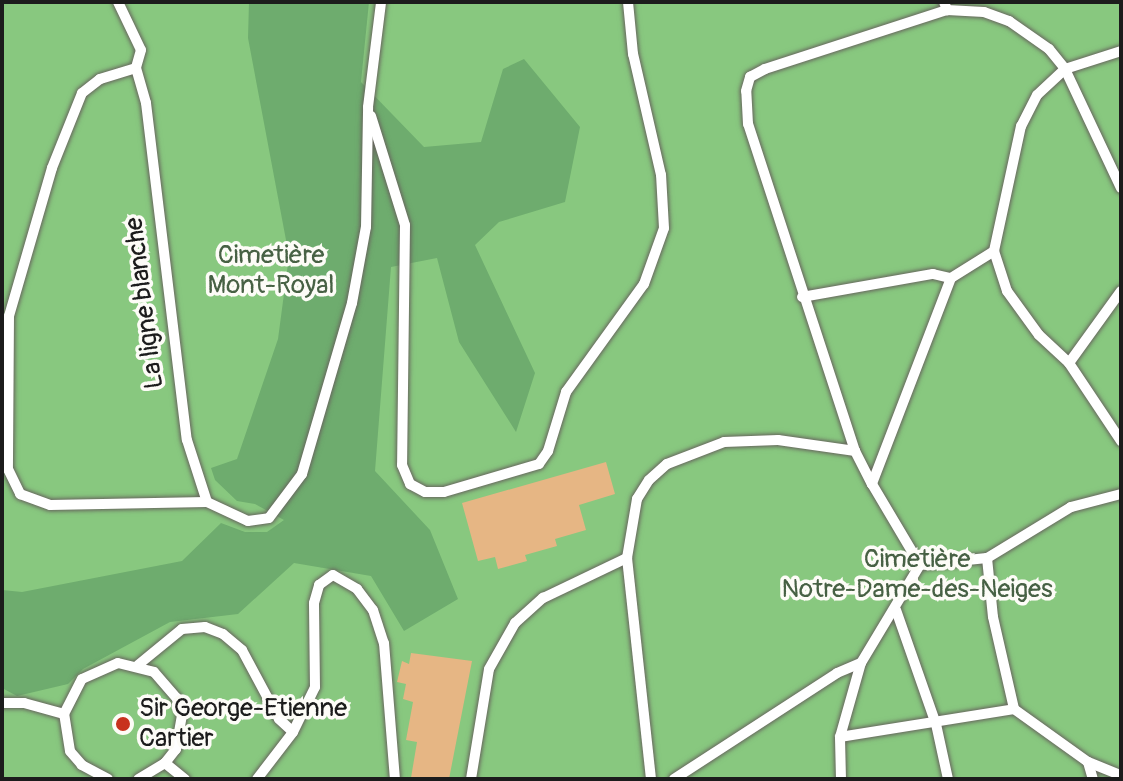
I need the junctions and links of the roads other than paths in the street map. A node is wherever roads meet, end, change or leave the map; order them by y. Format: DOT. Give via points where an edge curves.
graph roads {
  1 [pos="118,2"];
  2 [pos="381,2"];
  3 [pos="628,2"];
  4 [pos="946,6"];
  5 [pos="1121,51"];
  6 [pos="136,68"];
  7 [pos="1065,69"];
  8 [pos="368,107"];
  9 [pos="1121,188"];
  10 [pos="994,251"];
  11 [pos="951,278"];
  12 [pos="1121,291"];
  13 [pos="802,297"];
  14 [pos="1069,363"];
  15 [pos="1121,441"];
  16 [pos="855,451"];
  17 [pos="872,484"];
  18 [pos="1121,494"];
  19 [pos="207,502"];
  20 [pos="627,558"];
  21 [pos="987,558"];
  22 [pos="920,565"];
  23 [pos="896,610"];
  24 [pos="861,663"];
  25 [pos="138,665"];
  26 [pos="2,703"];
  27 [pos="1014,709"];
  28 [pos="64,714"];
  29 [pos="936,724"];
  30 [pos="293,732"];
  31 [pos="840,737"];
  32 [pos="1088,762"];
  33 [pos="165,763"];
  34 [pos="1121,775"];
  35 [pos="108,779"];
  36 [pos="138,779"];
  37 [pos="185,779"];
  38 [pos="257,779"];
  39 [pos="395,779"];
  40 [pos="471,779"];
  41 [pos="651,779"];
  42 [pos="674,779"];
  43 [pos="841,779"];
  44 [pos="948,779"];
  45 [pos="1093,779"];
  1 -- 6 [label="lane, La ligne blanche" via="141,50"];
  2 -- 8 [label="lane"];
  3 -- 8 [label="lane" via="633,54 661,175 664,228 644,284 566,392 539,464 444,492 410,484 402,465 405,225"];
  4 -- 7 [label="lane" via="1009,21 1049,49"];
  4 -- 13 [label="lane" via="750,77 748,124"];
  5 -- 7 [label="lane"];
  6 -- 19 [label="lane, La ligne blanche" via="146,103 180,408"];
  6 -- 19 [label="lane" via="100,79 82,93 65,127 9,316 8,469 20,494 50,505"];
  7 -- 9 [label="lane"];
  7 -- 10 [label="lane" via="1037,95 1021,126"];
  8 -- 19 [label="lane" via="366,227 358,273 302,474 269,518 248,521"];
  10 -- 11 [label="lane"];
  10 -- 14 [label="lane" via="1007,291 1039,335"];
  11 -- 13 [label="lane" via="933,274"];
  11 -- 17 [label="lane"];
  12 -- 14 [label="lane"];
  13 -- 16 [label="lane"];
  14 -- 15 [label="lane"];
  16 -- 17 [label="lane"];
  16 -- 20 [label="lane" via="778,440 724,442 667,464 637,499"];
  17 -- 22 [label="lane"];
  18 -- 21 [label="lane" via="1071,507"];
  20 -- 40 [label="lane" via="543,598 515,623 489,669"];
  20 -- 41 [label="lane"];
  21 -- 22 [label="lane"];
  21 -- 27 [label="lane" via="993,617"];
  22 -- 23 [label="lane"];
  23 -- 24 [label="lane"];
  23 -- 29 [label="lane"];
  24 -- 31 [label="lane"];
  24 -- 42 [label="lane" via="837,673"];
  25 -- 28 [label="lane" via="98,668 70,695"];
  25 -- 30 [label="lane" via="182,629 205,627 223,634 242,650 279,719"];
  25 -- 33 [label="lane" via="167,683 179,706 181,732"];
  26 -- 28 [label="lane"];
  27 -- 29 [label="lane"];
  27 -- 32 [label="lane"];
  28 -- 35 [label="lane" via="70,751 82,765"];
  29 -- 31 [label="lane"];
  29 -- 44 [label="lane"];
  30 -- 38 [label="lane"];
  30 -- 39 [label="lane" via="315,687 314,603 325,579 340,577 373,610 384,643"];
  31 -- 43 [label="lane"];
  32 -- 34 [label="lane"];
  32 -- 45 [label="lane"];
  33 -- 36 [label="lane"];
  33 -- 37 [label="lane"];
}
